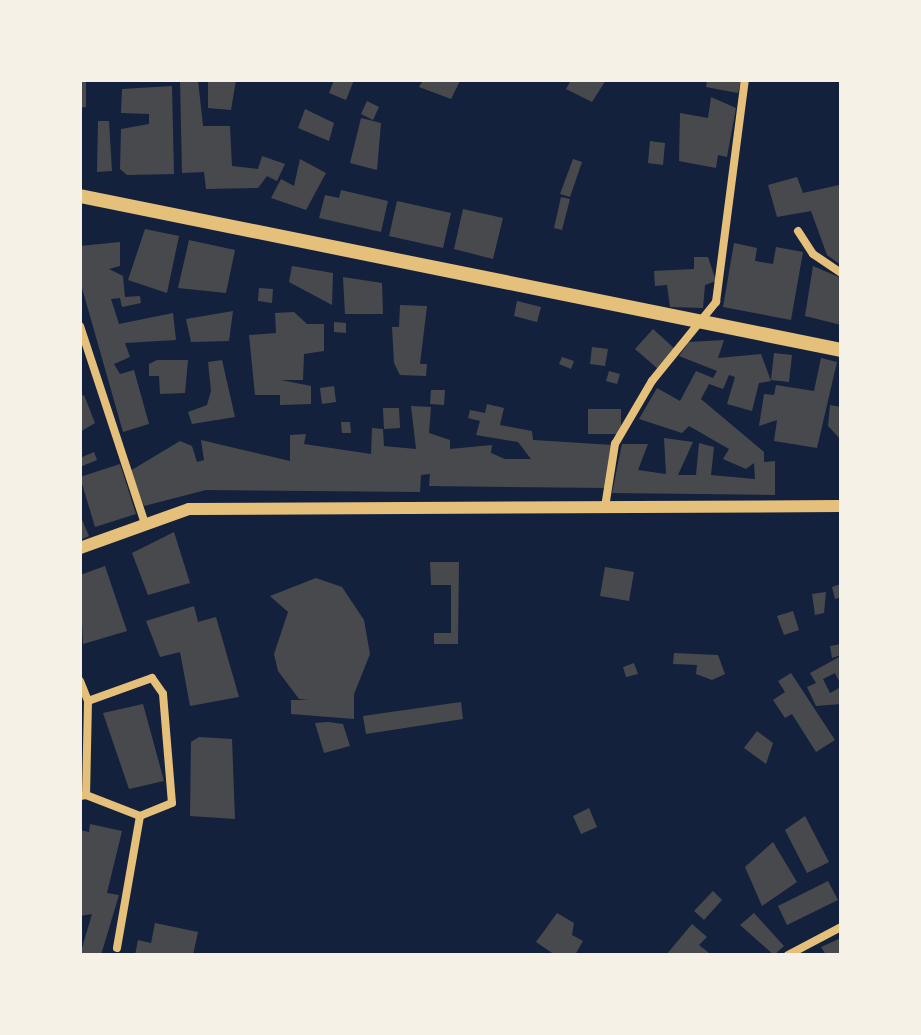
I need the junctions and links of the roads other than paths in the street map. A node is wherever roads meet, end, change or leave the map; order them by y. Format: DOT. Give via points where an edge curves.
graph roads {
  1 [pos="745,80"];
  2 [pos="80,196"];
  3 [pos="798,231"];
  4 [pos="841,273"];
  5 [pos="697,325"];
  6 [pos="80,326"];
  7 [pos="841,350"];
  8 [pos="841,506"];
  9 [pos="605,507"];
  10 [pos="144,521"];
  11 [pos="80,548"];
  12 [pos="80,681"];
  13 [pos="88,701"];
  14 [pos="83,796"];
  15 [pos="140,816"];
  16 [pos="841,927"];
  17 [pos="117,948"];
  18 [pos="788,955"];
  1 -- 5 [label="street" via="716,302"];
  2 -- 5 [label="main road" via="606,299"];
  3 -- 4 [label="street" via="813,254"];
  5 -- 7 [label="main road"];
  5 -- 9 [label="street" via="615,444"];
  6 -- 10 [label="street"];
  8 -- 9 [label="street"];
  9 -- 10 [label="street" via="189,509"];
  10 -- 11 [label="street"];
  12 -- 13 [label="street"];
  13 -- 14 [label="street"];
  13 -- 15 [label="street" via="152,678 163,694 172,803"];
  14 -- 15 [label="street"];
  15 -- 17 [label="street"];
  16 -- 18 [label="street"];
}
